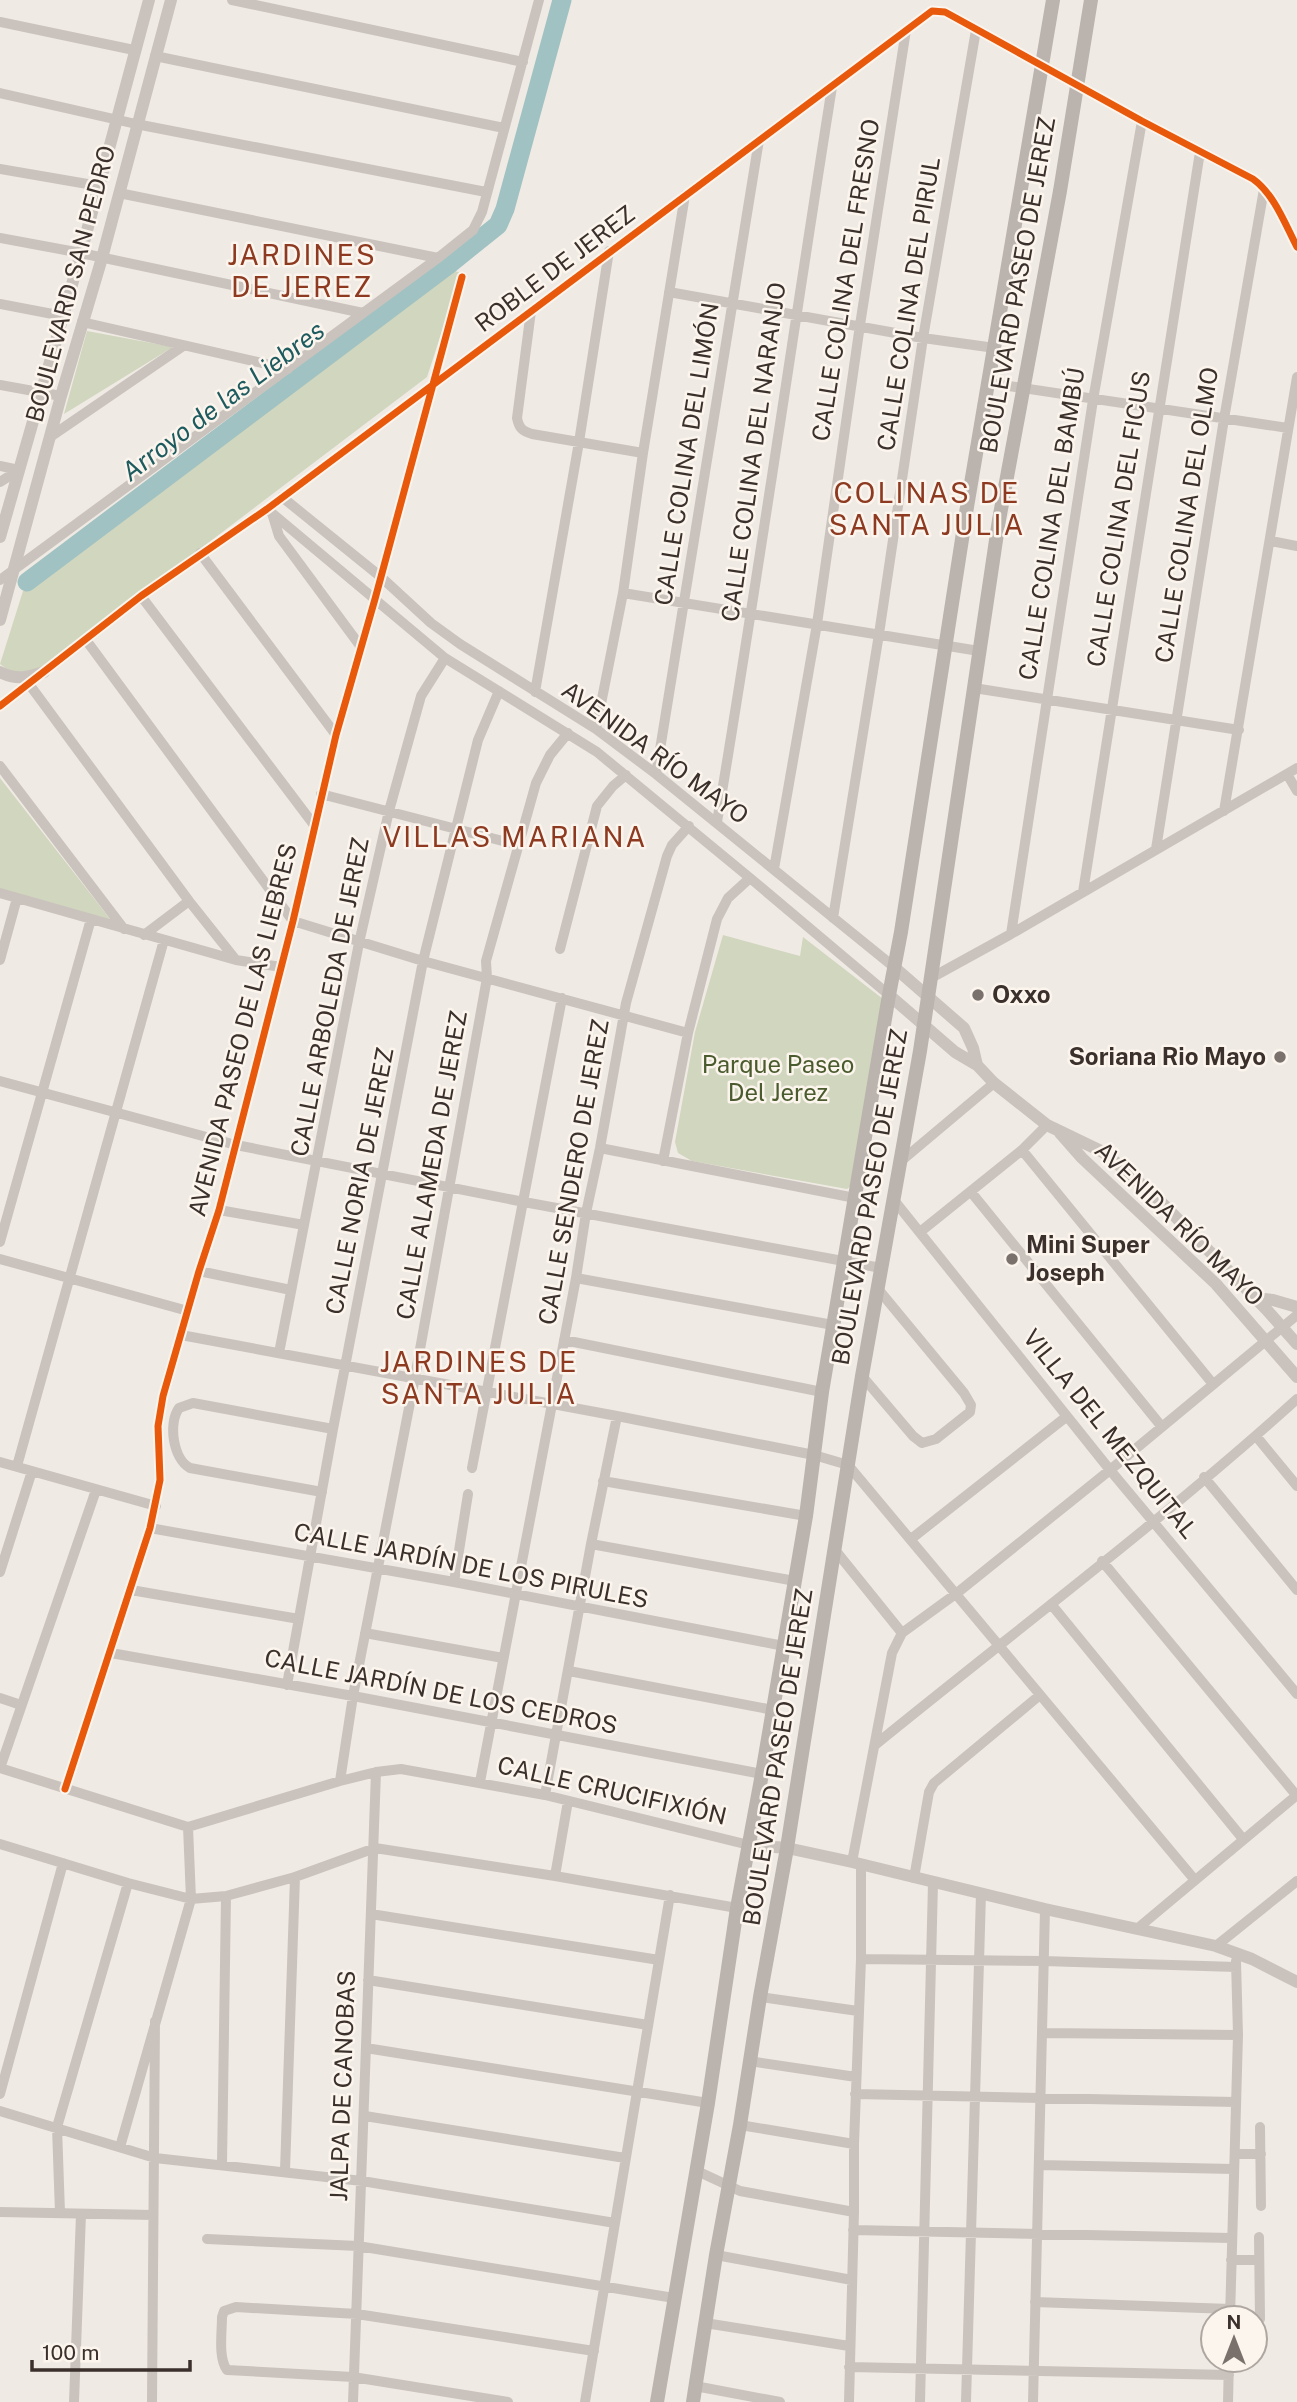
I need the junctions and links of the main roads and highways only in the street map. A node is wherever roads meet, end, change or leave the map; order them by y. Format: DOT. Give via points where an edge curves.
graph roads {
  1 [pos="1053,0"];
  2 [pos="1091,0"];
  3 [pos="657,2402"];
  4 [pos="693,2402"];
  1 -- 3 [label="main road, BOULEVARD PASEO DE JEREZ"];
  2 -- 4 [label="main road, BOULEVARD PASEO DE JEREZ" via="999,520 931,978"];
}
